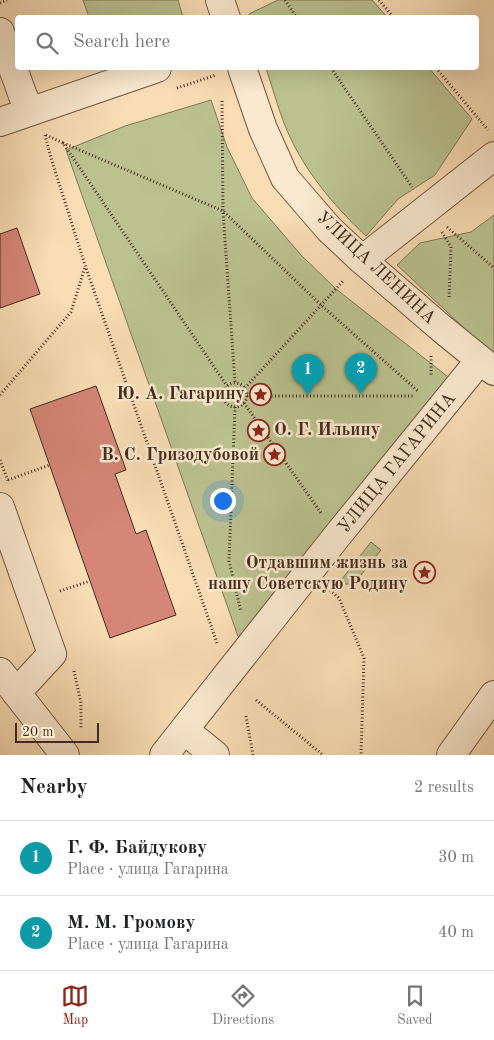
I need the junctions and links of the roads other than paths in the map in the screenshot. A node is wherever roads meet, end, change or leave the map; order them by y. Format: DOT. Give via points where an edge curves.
graph roads {
  1 [pos="220,0"];
  2 [pos="225,15"];
  3 [pos="0,32"];
  4 [pos="151,70"];
  5 [pos="243,70"];
  6 [pos="31,111"];
  7 [pos="0,122"];
  8 [pos="494,146"];
  9 [pos="362,260"];
  10 [pos="487,365"];
  11 [pos="0,507"];
  12 [pos="8,682"];
  13 [pos="494,695"];
  14 [pos="184,730"];
  15 [pos="65,755"];
  16 [pos="164,755"];
  17 [pos="215,755"];
  18 [pos="451,755"];
  1 -- 2 [label="street"];
  3 -- 6 [label="street"];
  4 -- 6 [label="street"];
  5 -- 9 [label="street, УЛИЦА ЛЕНИНА" via="263,129 285,178"];
  6 -- 7 [label="street"];
  8 -- 9 [label="street" via="427,209"];
  9 -- 10 [label="street, УЛИЦА ЛЕНИНА"];
  10 -- 14 [label="street, УЛИЦА ГАГАРИНА" via="337,536"];
  11 -- 12 [label="street" via="52,654"];
  12 -- 15 [label="street"];
  13 -- 18 [label="street"];
  14 -- 16 [label="street, УЛИЦА ГАГАРИНА"];
  14 -- 17 [label="street"];
}
